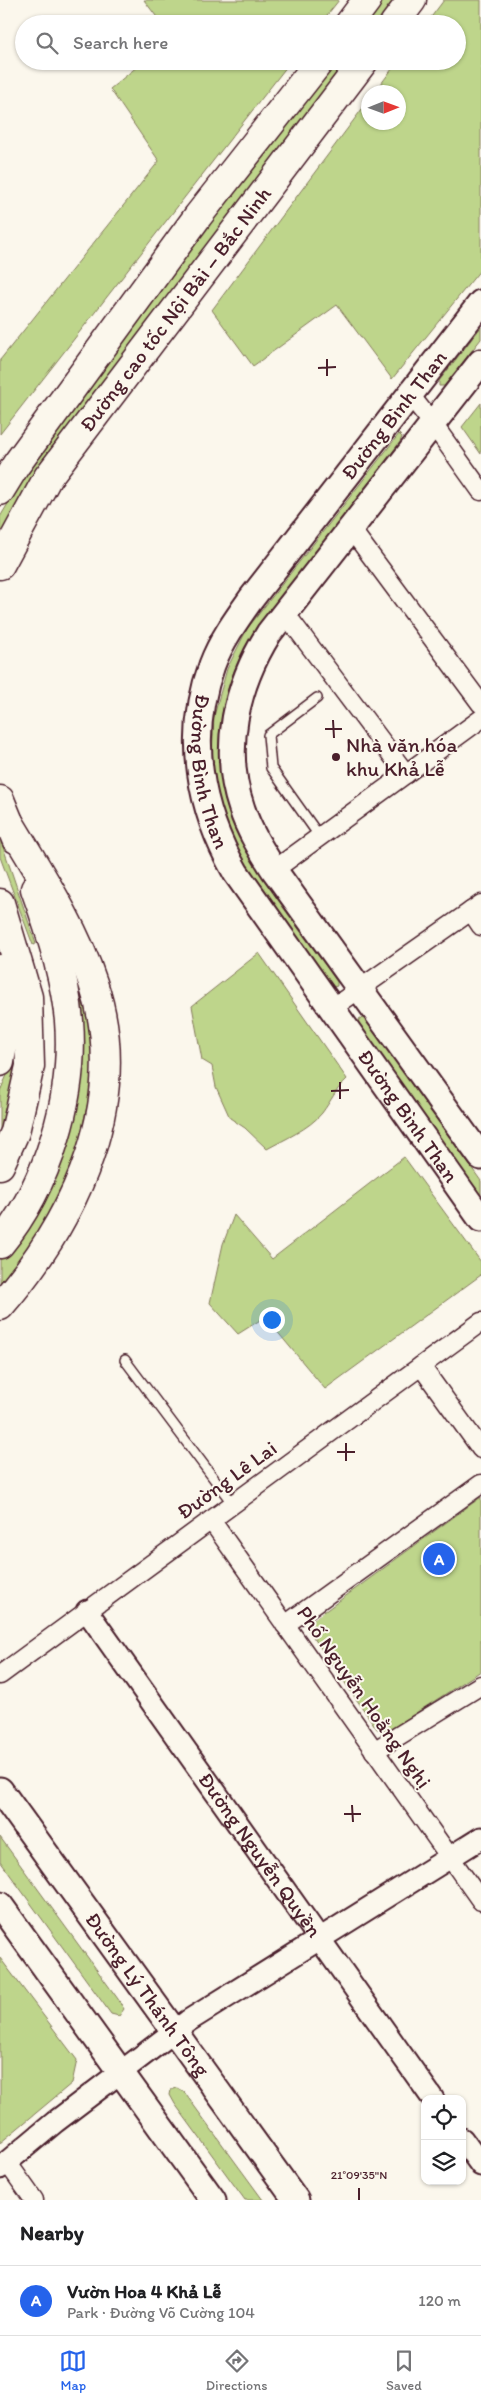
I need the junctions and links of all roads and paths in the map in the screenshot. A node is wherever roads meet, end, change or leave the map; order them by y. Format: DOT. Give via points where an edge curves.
graph roads {
  1 [pos="367,0"];
  2 [pos="412,0"];
  3 [pos="356,15"];
  4 [pos="401,15"];
  5 [pos="313,70"];
  6 [pos="357,70"];
  7 [pos="481,303"];
  8 [pos="481,362"];
  9 [pos="410,395"];
  10 [pos="433,424"];
  11 [pos="0,491"];
  12 [pos="481,491"];
  13 [pos="351,529"];
  14 [pos="0,565"];
  15 [pos="285,613"];
  16 [pos="317,698"];
  17 [pos="481,704"];
  18 [pos="481,719"];
  19 [pos="406,774"];
  20 [pos="5,811"];
  21 [pos="320,837"];
  22 [pos="274,870"];
  23 [pos="0,903"];
  24 [pos="476,908"];
  25 [pos="481,926"];
  26 [pos="0,969"];
  27 [pos="358,988"];
  28 [pos="331,1009"];
  29 [pos="0,1062"];
  30 [pos="478,1145"];
  31 [pos="0,1165"];
  32 [pos="481,1219"];
  33 [pos="0,1244"];
  34 [pos="0,1306"];
  35 [pos="481,1322"];
  36 [pos="125,1360"];
  37 [pos="421,1366"];
  38 [pos="481,1449"];
  39 [pos="481,1484"];
  40 [pos="233,1504"];
  41 [pos="211,1520"];
  42 [pos="87,1612"];
  43 [pos="285,1625"];
  44 [pos="0,1675"];
  45 [pos="481,1685"];
  46 [pos="374,1751"];
  47 [pos="0,1790"];
  48 [pos="481,1838"];
  49 [pos="450,1857"];
  50 [pos="481,1901"];
  51 [pos="0,1905"];
  52 [pos="318,1939"];
  53 [pos="174,2031"];
  54 [pos="120,2070"];
  55 [pos="430,2095"];
  56 [pos="463,2140"];
  57 [pos="3,2165"];
  58 [pos="481,2166"];
  59 [pos="34,2200"];
  60 [pos="213,2200"];
  61 [pos="296,2200"];
  1 -- 3 [label="highway"];
  2 -- 4 [label="highway"];
  5 -- 11 [label="highway, Đường cao tốc Nội Bài – Bắc Ninh" via="198,216"];
  6 -- 14 [label="highway, Đường cao tốc Nội Bài – Bắc Ninh" via="48,477"];
  7 -- 9 [label="main road, Đường Bình Than"];
  8 -- 10 [label="main road, Đường Bình Than"];
  9 -- 10 [label="street"];
  9 -- 28 [label="main road, Đường Bình Than" via="232,626 213,663 199,718 201,786 224,852 255,903"];
  10 -- 12 [label="street"];
  10 -- 13 [label="main road, Đường Bình Than"];
  13 -- 15 [label="main road, Đường Bình Than"];
  13 -- 17 [label="street"];
  15 -- 19 [label="street"];
  15 -- 22 [label="main road, Đường Bình Than" via="260,648 245,677 232,736 233,768 242,809"];
  16 -- 21 [label="lane" via="268,735 271,768"];
  18 -- 19 [label="street"];
  19 -- 21 [label="street"];
  20 -- 33 [label="highway" via="44,914 64,988 69,1021 69,1058 53,1147 22,1214"];
  20 -- 34 [label="highway" via="62,910 85,960 100,1014 107,1075 98,1125 77,1188 47,1246"];
  21 -- 22 [label="street"];
  22 -- 27 [label="main road, Đường Bình Than"];
  23 -- 31 [label="highway" via="28,997 30,1066 15,1132"];
  24 -- 25 [label="street"];
  24 -- 27 [label="street"];
  26 -- 29 [label="highway" via="6,1002"];
  27 -- 28 [label="street"];
  27 -- 30 [label="main road, Đường Bình Than"];
  28 -- 32 [label="main road, Đường Bình Than"];
  35 -- 37 [label="street, Đường Lê Lai"];
  36 -- 40 [label="lane"];
  37 -- 38 [label="street"];
  37 -- 40 [label="street, Đường Lê Lai"];
  39 -- 43 [label="street"];
  40 -- 41 [label="street, Đường Lê Lai"];
  41 -- 42 [label="street, Đường Lê Lai"];
  41 -- 43 [label="street, Phố Nguyễn Hoằng Nghị"];
  42 -- 44 [label="street, Đường Lê Lai"];
  42 -- 52 [label="street, Đường Nguyễn Quyền"];
  43 -- 46 [label="street, Phố Nguyễn Hoằng Nghị"];
  45 -- 46 [label="street"];
  46 -- 49 [label="street, Phố Nguyễn Hoằng Nghị"];
  47 -- 53 [label="main road, Đường Lý Thánh Tông"];
  48 -- 49 [label="street"];
  49 -- 50 [label="street, Phố Nguyễn Hoằng Nghị"];
  49 -- 52 [label="street"];
  51 -- 54 [label="main road"];
  52 -- 53 [label="street"];
  52 -- 55 [label="street, Đường Nguyễn Quyền"];
  53 -- 54 [label="street"];
  53 -- 61 [label="main road, Đường Lý Thánh Tông"];
  54 -- 57 [label="street"];
  54 -- 60 [label="main road"];
  56 -- 58 [label="street"];
  57 -- 59 [label="street"];
}
